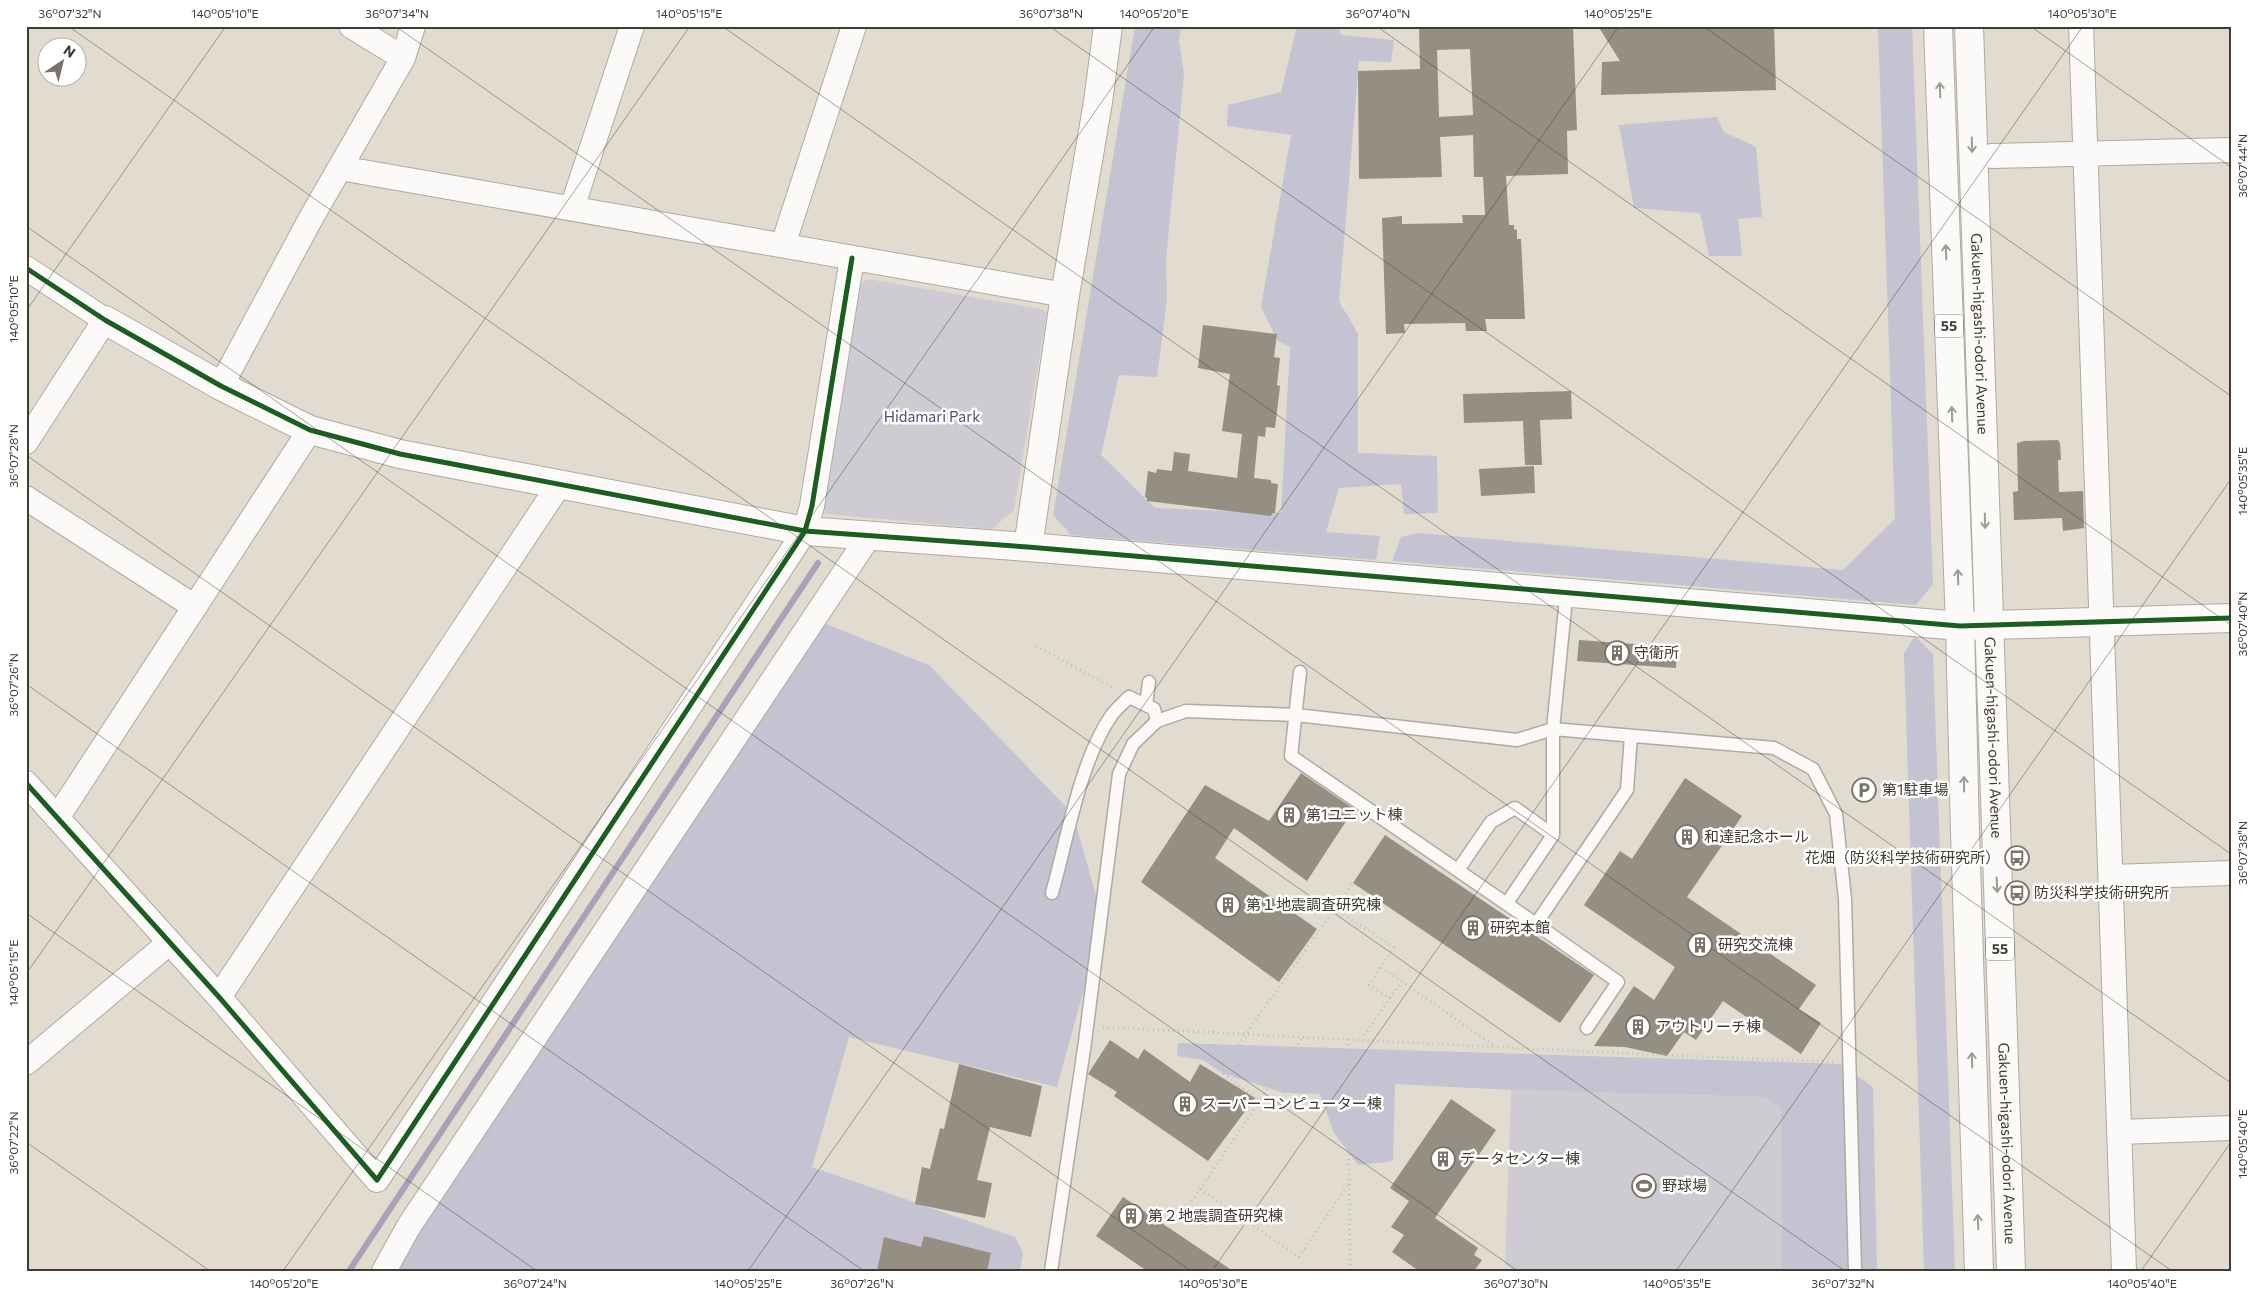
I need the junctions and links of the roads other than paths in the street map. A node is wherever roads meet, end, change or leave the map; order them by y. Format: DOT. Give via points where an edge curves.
graph roads {
  1 [pos="351,26"];
  2 [pos="413,26"];
  3 [pos="632,26"];
  4 [pos="854,26"];
  5 [pos="1108,26"];
  6 [pos="1938,26"];
  7 [pos="1969,26"];
  8 [pos="2081,26"];
  9 [pos="403,58"];
  10 [pos="2231,150"];
  11 [pos="2085,154"];
  12 [pos="1992,156"];
  13 [pos="340,168"];
  14 [pos="572,208"];
  15 [pos="783,246"];
  16 [pos="852,258"];
  17 [pos="26,268"];
  18 [pos="1065,295"];
  19 [pos="104,320"];
  20 [pos="221,386"];
  21 [pos="310,430"];
  22 [pos="26,442"];
  23 [pos="559,485"];
  24 [pos="26,498"];
  25 [pos="805,531"];
  26 [pos="869,536"];
  27 [pos="1028,547"];
  28 [pos="1569,593"];
  29 [pos="195,607"];
  30 [pos="2231,618"];
  31 [pos="2101,622"];
  32 [pos="1960,626"];
  33 [pos="1988,626"];
  34 [pos="1300,672"];
  35 [pos="1149,682"];
  36 [pos="1146,705"];
  37 [pos="1296,715"];
  38 [pos="1157,721"];
  39 [pos="1553,729"];
  40 [pos="1631,736"];
  41 [pos="26,783"];
  42 [pos="57,818"];
  43 [pos="1553,835"];
  44 [pos="1458,870"];
  45 [pos="2231,873"];
  46 [pos="2111,877"];
  47 [pos="1052,894"];
  48 [pos="1507,903"];
  49 [pos="1536,924"];
  50 [pos="169,943"];
  51 [pos="219,997"];
  52 [pos="1587,1028"];
  53 [pos="26,1063"];
  54 [pos="2231,1128"];
  55 [pos="2119,1132"];
  56 [pos="384,1271"];
  57 [pos="1051,1271"];
  58 [pos="1854,1271"];
  59 [pos="1979,1271"];
  60 [pos="2011,1271"];
  61 [pos="2124,1271"];
  1 -- 9 [label="street"];
  2 -- 9 [label="street"];
  3 -- 14 [label="street"];
  4 -- 15 [label="street"];
  5 -- 18 [label="street"];
  32 -- 6 [label="street, Gakuen-higashi-odori Avenue / 55, one-way"];
  7 -- 33 [label="street, Gakuen-higashi-odori Avenue / 55, one-way"];
  8 -- 11 [label="street"];
  9 -- 13 [label="street"];
  10 -- 11 [label="street"];
  11 -- 12 [label="street"];
  11 -- 31 [label="street"];
  13 -- 14 [label="street"];
  13 -- 20 [label="street"];
  14 -- 15 [label="street"];
  15 -- 16 [label="street"];
  16 -- 18 [label="street"];
  16 -- 25 [label="street" via="812,506"];
  17 -- 19 [label="street"];
  18 -- 27 [label="street"];
  19 -- 20 [label="street"];
  19 -- 22 [label="street"];
  20 -- 21 [label="street"];
  21 -- 23 [label="street" via="400,454"];
  21 -- 29 [label="street"];
  23 -- 25 [label="street"];
  23 -- 51 [label="street"];
  24 -- 29 [label="street"];
  25 -- 26 [label="street"];
  25 -- 51 [label="street" via="377,1180"];
  26 -- 27 [label="street"];
  26 -- 56 [label="street" via="409,1226"];
  27 -- 28 [label="street"];
  28 -- 32 [label="street"];
  28 -- 39 [label="lane"];
  29 -- 42 [label="street"];
  30 -- 31 [label="street"];
  31 -- 33 [label="street"];
  31 -- 46 [label="street"];
  32 -- 33 [label="street"];
  59 -- 32 [label="street, Gakuen-higashi-odori Avenue / 55, one-way"];
  33 -- 60 [label="street, Gakuen-higashi-odori Avenue / 55, one-way"];
  34 -- 37 [label="lane"];
  35 -- 36 [label="lane"];
  36 -- 38 [label="lane" via="1154,709"];
  36 -- 47 [label="lane" via="1129,697 1112,715 1097,740"];
  37 -- 38 [label="lane" via="1186,710"];
  37 -- 39 [label="lane" via="1517,740"];
  37 -- 44 [label="lane" via="1291,756"];
  38 -- 57 [label="lane" via="1132,744 1119,774"];
  39 -- 40 [label="lane"];
  39 -- 43 [label="lane"];
  40 -- 49 [label="lane" via="1627,790"];
  40 -- 58 [label="lane" via="1774,748 1813,769 1836,814 1845,899"];
  41 -- 42 [label="street"];
  42 -- 50 [label="street"];
  43 -- 44 [label="lane" via="1515,808 1491,822"];
  43 -- 48 [label="lane"];
  44 -- 48 [label="lane"];
  45 -- 46 [label="street"];
  46 -- 55 [label="street"];
  48 -- 49 [label="lane"];
  49 -- 52 [label="lane" via="1618,982"];
  50 -- 51 [label="street"];
  50 -- 53 [label="street"];
  54 -- 55 [label="street"];
  55 -- 61 [label="street"];
}
